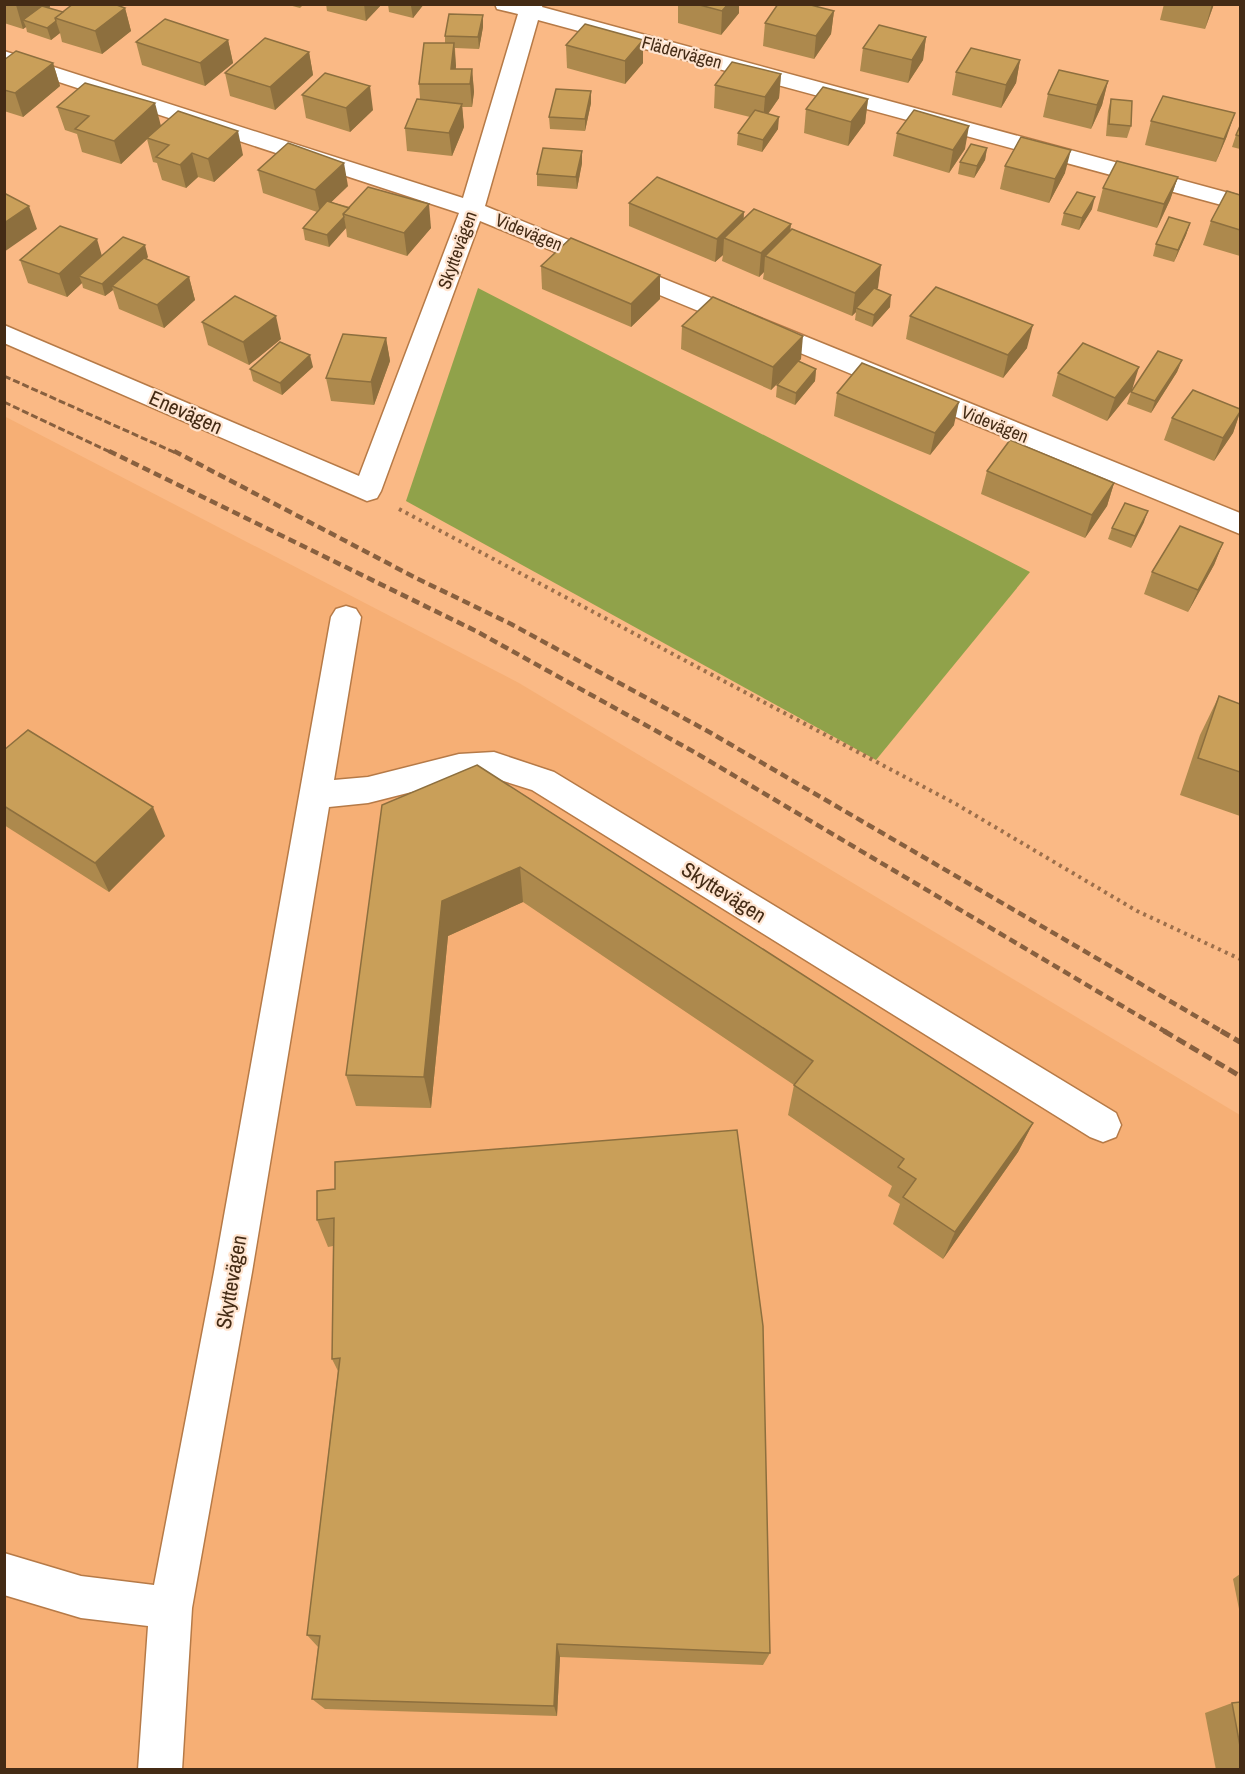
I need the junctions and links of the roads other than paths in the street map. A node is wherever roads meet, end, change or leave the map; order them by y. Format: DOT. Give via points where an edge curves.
graph roads {
  1 [pos="505,4"];
  2 [pos="531,8"];
  3 [pos="4,57"];
  4 [pos="1240,203"];
  5 [pos="472,209"];
  6 [pos="4,333"];
  7 [pos="367,491"];
  8 [pos="1240,524"];
  9 [pos="346,617"];
  10 [pos="316,795"];
  11 [pos="1103,1125"];
  12 [pos="4,1574"];
  13 [pos="171,1608"];
  14 [pos="159,1770"];
  1 -- 2 [label="street, Flädervägen"];
  2 -- 4 [label="street, Flädervägen"];
  2 -- 5 [label="street, Skyttevägen"];
  3 -- 5 [label="street, Videvägen"];
  5 -- 7 [label="street, Skyttevägen"];
  5 -- 8 [label="street, Videvägen"];
  6 -- 7 [label="street, Enevägen"];
  9 -- 10 [label="street, Skyttevägen"];
  10 -- 11 [label="street, Skyttevägen" via="368,790 459,767 494,765 543,781"];
  10 -- 13 [label="street, Skyttevägen"];
  12 -- 13 [label="street" via="81,1597"];
  13 -- 14 [label="street, Skyttevägen"];
}
